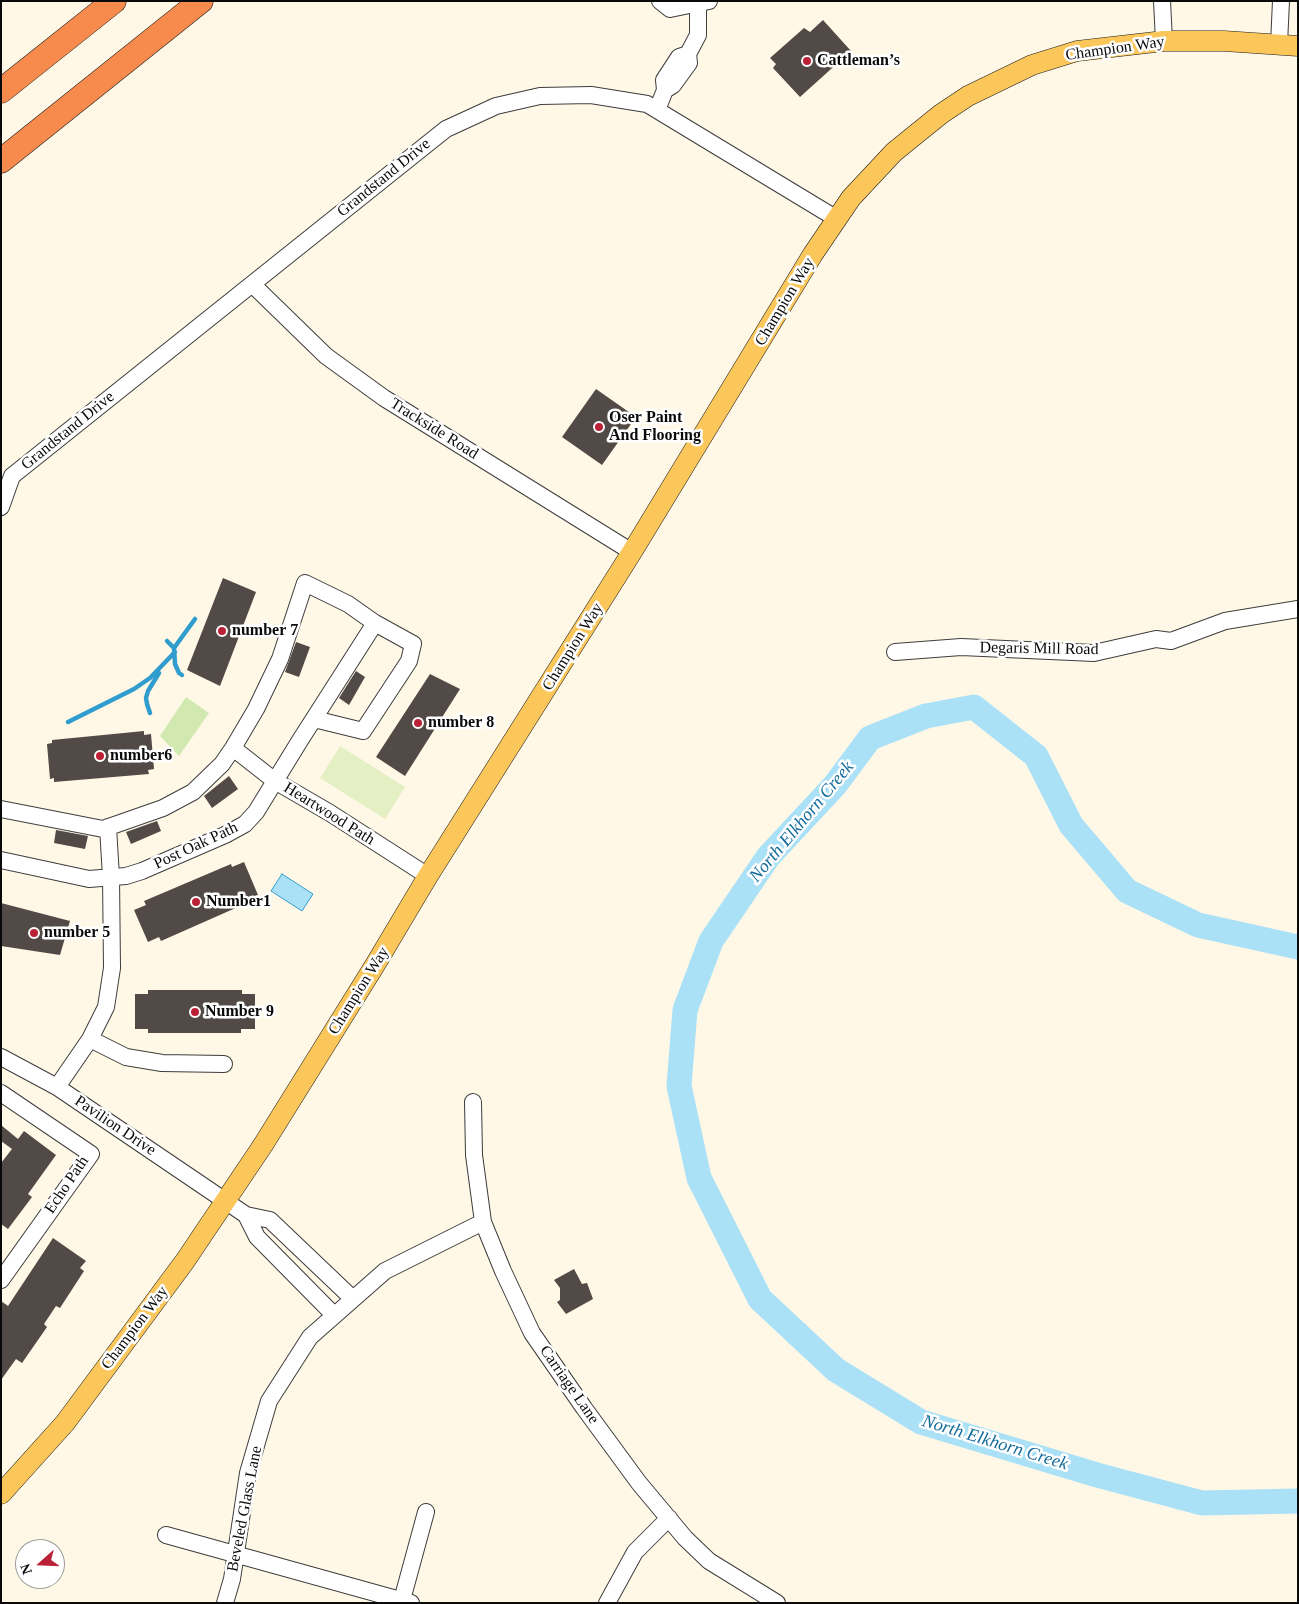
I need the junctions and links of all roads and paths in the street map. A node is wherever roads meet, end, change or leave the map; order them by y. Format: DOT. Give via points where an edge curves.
graph roads {
  1 [pos="94,1"];
  2 [pos="114,1"];
  3 [pos="201,1"];
  4 [pos="211,1"];
  5 [pos="660,1"];
  6 [pos="1162,1"];
  7 [pos="1281,1"];
  8 [pos="702,2"];
  9 [pos="1164,41"];
  10 [pos="1288,45"];
  11 [pos="1,79"];
  12 [pos="1,91"];
  13 [pos="657,110"];
  14 [pos="29,139"];
  15 [pos="1,161"];
  16 [pos="837,219"];
  17 [pos="252,284"];
  18 [pos="1,507"];
  19 [pos="632,552"];
  20 [pos="1298,609"];
  21 [pos="375,623"];
  22 [pos="895,652"];
  23 [pos="314,719"];
  24 [pos="233,748"];
  25 [pos="276,781"];
  26 [pos="1,809"];
  27 [pos="108,827"];
  28 [pos="1,860"];
  29 [pos="428,876"];
  30 [pos="112,877"];
  31 [pos="90,1039"];
  32 [pos="1,1057"];
  33 [pos="224,1064"];
  34 [pos="57,1087"];
  35 [pos="1,1094"];
  36 [pos="473,1102"];
  37 [pos="225,1201"];
  38 [pos="246,1215"];
  39 [pos="483,1222"];
  40 [pos="1,1280"];
  41 [pos="353,1299"];
  42 [pos="334,1315"];
  43 [pos="1,1494"];
  44 [pos="426,1512"];
  45 [pos="669,1518"];
  46 [pos="166,1535"];
  47 [pos="236,1554"];
  48 [pos="407,1601"];
  49 [pos="224,1603"];
  50 [pos="607,1603"];
  51 [pos="777,1603"];
  1 -- 11 [label="highway"];
  2 -- 12 [label="highway"];
  3 -- 14 [label="highway"];
  4 -- 14 [label="highway"];
  5 -- 8 [label="street" via="670,10"];
  6 -- 9 [label="street"];
  7 -- 10 [label="street"];
  8 -- 13 [label="street" via="698,35 688,54 689,63 673,85 665,90"];
  9 -- 10 [label="main road, Champion Way"];
  9 -- 16 [label="main road, Champion Way" via="1077,51 1032,65 968,96 940,114 894,152"];
  13 -- 16 [label="street, Grandstand Drive"];
  13 -- 17 [label="street, Grandstand Drive" via="648,104 591,95 540,96 496,106 446,129"];
  14 -- 15 [label="highway"];
  16 -- 19 [label="main road, Champion Way"];
  17 -- 18 [label="street, Grandstand Drive" via="12,476"];
  17 -- 19 [label="street, Trackside Road" via="326,356 384,398"];
  19 -- 29 [label="main road, Champion Way"];
  20 -- 22 [label="street, Degaris Mill Road" via="1225,622 1171,641 1156,639 1094,653 961,647"];
  21 -- 23 [label="street, Post Oak Path"];
  21 -- 23 [label="street" via="413,644 410,661 363,731"];
  21 -- 24 [label="street" via="348,604 305,583 280,659"];
  23 -- 25 [label="street, Post Oak Path"];
  24 -- 25 [label="street, Heartwood Path"];
  24 -- 27 [label="street" via="212,775 193,792 163,808"];
  25 -- 29 [label="street, Heartwood Path"];
  25 -- 30 [label="street, Post Oak Path" via="256,812 238,828 142,871"];
  26 -- 27 [label="street" via="104,829"];
  27 -- 30 [label="street"];
  28 -- 30 [label="street, Post Oak Path" via="89,879"];
  29 -- 37 [label="main road, Champion Way" via="375,966"];
  30 -- 31 [label="street" via="112,968 106,1007"];
  31 -- 33 [label="street" via="126,1057 162,1064"];
  31 -- 34 [label="street"];
  32 -- 34 [label="street, Pavilion Drive"];
  34 -- 37 [label="street, Pavilion Drive"];
  35 -- 40 [label="street, Echo Path" via="91,1154"];
  36 -- 39 [label="street, Carriage Lane" via="474,1155"];
  37 -- 38 [label="street, Pavilion Drive"];
  37 -- 43 [label="main road, Champion Way" via="185,1261 64,1423"];
  38 -- 41 [label="street" via="270,1220"];
  38 -- 42 [label="street" via="257,1237"];
  39 -- 41 [label="street, Beveled Glass Lane" via="385,1272"];
  39 -- 45 [label="street, Carriage Lane" via="532,1333 638,1483"];
  41 -- 42 [label="street, Beveled Glass Lane"];
  42 -- 47 [label="street, Beveled Glass Lane" via="310,1337 269,1401 248,1473"];
  44 -- 48 [label="street"];
  45 -- 50 [label="street" via="635,1552"];
  45 -- 51 [label="street, Carriage Lane" via="709,1561"];
  46 -- 47 [label="street"];
  47 -- 48 [label="street"];
  47 -- 49 [label="street, Beveled Glass Lane"];
}
